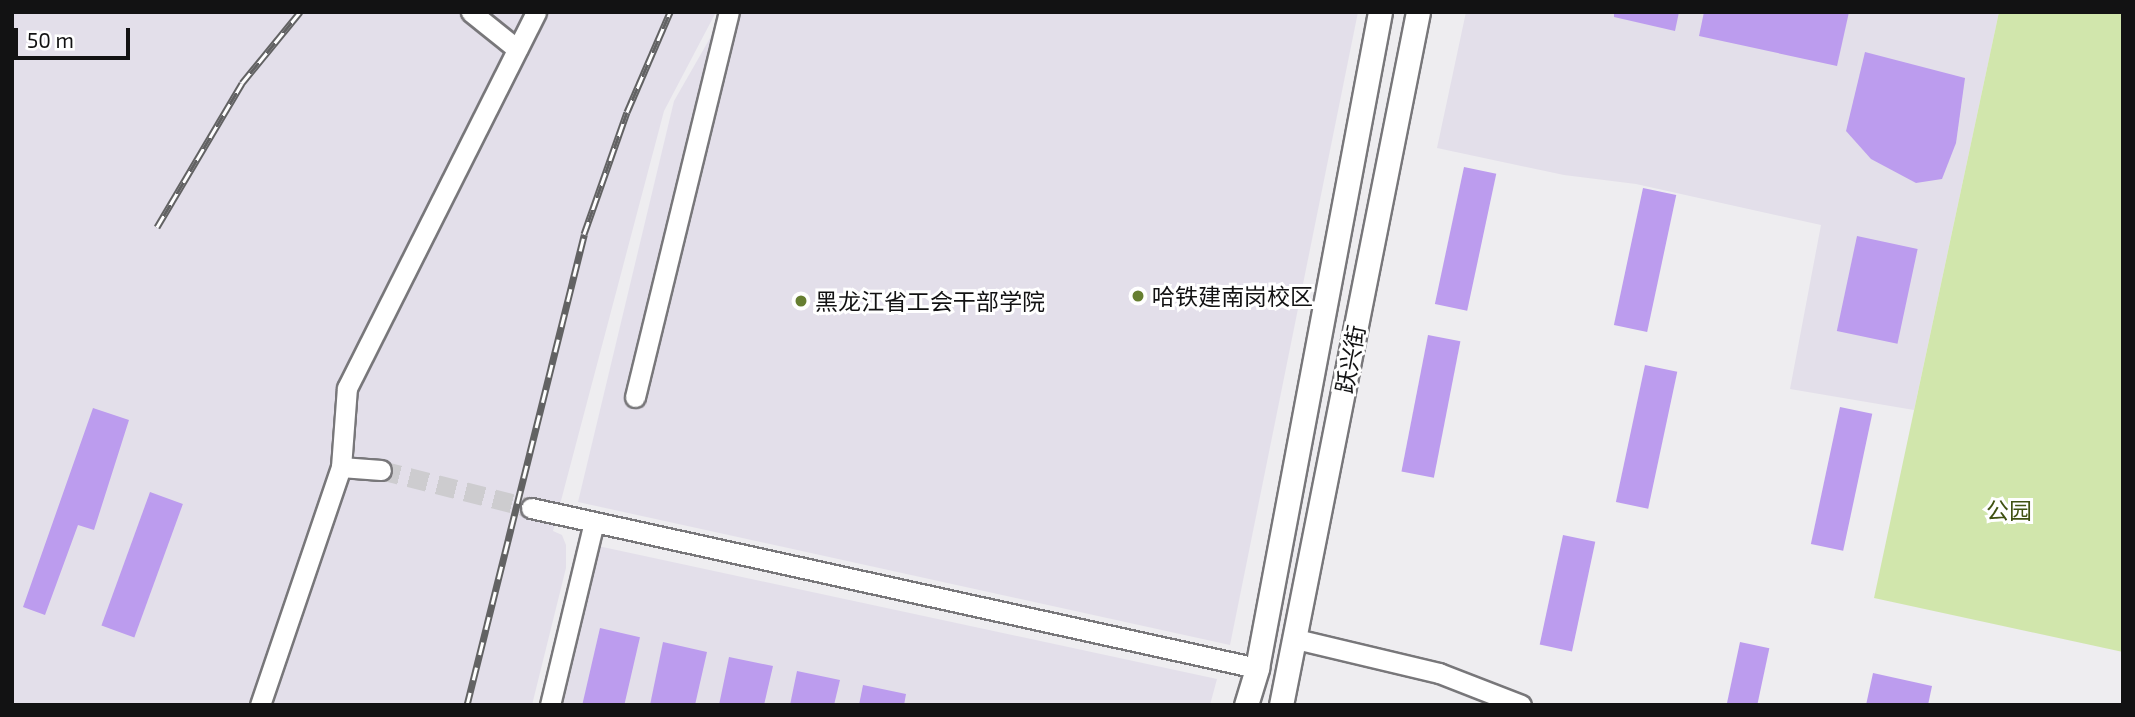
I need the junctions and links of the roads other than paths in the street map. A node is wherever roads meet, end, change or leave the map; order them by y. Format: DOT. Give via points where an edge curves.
graph roads {
  1 [pos="471,12"];
  2 [pos="536,12"];
  3 [pos="729,12"];
  4 [pos="1380,12"];
  5 [pos="1418,12"];
  6 [pos="517,49"];
  7 [pos="635,397"];
  8 [pos="341,467"];
  9 [pos="382,470"];
  10 [pos="531,508"];
  11 [pos="594,522"];
  12 [pos="1296,639"];
  13 [pos="1257,668"];
  14 [pos="260,705"];
  15 [pos="550,705"];
  16 [pos="1246,705"];
  17 [pos="1280,705"];
  18 [pos="1521,705"];
  1 -- 6 [label="street"];
  2 -- 6 [label="street"];
  3 -- 7 [label="street"];
  4 -- 13 [label="main road, 跃兴街"];
  5 -- 12 [label="main road, 跃兴街"];
  6 -- 8 [label="street" via="347,388"];
  8 -- 9 [label="street"];
  8 -- 14 [label="street"];
  10 -- 11 [label="street"];
  11 -- 13 [label="street"];
  11 -- 15 [label="street"];
  12 -- 17 [label="main road, 跃兴街"];
  12 -- 18 [label="street" via="1439,673"];
  13 -- 16 [label="main road, 跃兴街"];
}
